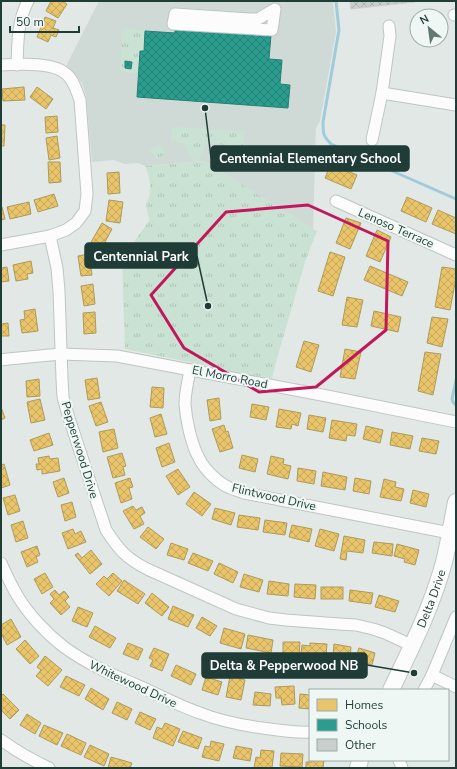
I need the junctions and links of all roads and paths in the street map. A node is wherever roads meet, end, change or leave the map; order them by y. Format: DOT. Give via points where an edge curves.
graph roads {
  1 [pos="28,1"];
  2 [pos="389,26"];
  3 [pos="272,30"];
  4 [pos="17,64"];
  5 [pos="1,65"];
  6 [pos="382,93"];
  7 [pos="456,105"];
  8 [pos="372,140"];
  9 [pos="336,201"];
  10 [pos="50,236"];
  11 [pos="1,245"];
  12 [pos="456,255"];
  13 [pos="61,354"];
  14 [pos="1,360"];
  15 [pos="190,370"];
  16 [pos="456,422"];
  17 [pos="456,502"];
  18 [pos="450,533"];
  19 [pos="1,563"];
  20 [pos="456,618"];
  21 [pos="413,646"];
  22 [pos="432,675"];
  23 [pos="456,687"];
  24 [pos="392,689"];
  25 [pos="425,689"];
  26 [pos="309,732"];
  27 [pos="1,740"];
  28 [pos="49,768"];
  1 -- 4 [label="street" via="20,19"];
  2 -- 6 [label="street" via="390,36"];
  3 -- 3 [label="street" via="275,9 258,19 249,20 176,14 174,24"];
  4 -- 5 [label="street"];
  4 -- 10 [label="street" via="42,65 66,73 73,82 80,100 87,194 85,211 76,223"];
  6 -- 7 [label="street"];
  6 -- 8 [label="street"];
  9 -- 12 [label="street, Lenoso Terrace"];
  10 -- 11 [label="street"];
  10 -- 13 [label="street, Pepperwood Drive" via="59,283"];
  13 -- 14 [label="street, El Morro Road"];
  13 -- 15 [label="street, El Morro Road" via="117,356"];
  13 -- 21 [label="street, Pepperwood Drive" via="63,396 68,416 106,530 125,555 147,570 236,609 269,618 373,629"];
  15 -- 16 [label="street, El Morro Road"];
  15 -- 18 [label="street, Flintwood Drive" via="185,403 191,437 199,458 209,472 229,488"];
  17 -- 18 [label="main road, Delta Drive"];
  18 -- 21 [label="main road, Delta Drive" via="435,591"];
  19 -- 26 [label="street, Whitewood Drive" via="9,582 30,613 47,632 82,660 198,713 237,724"];
  20 -- 22 [label="street"];
  21 -- 24 [label="main road, Delta Drive"];
  22 -- 23 [label="street"];
  22 -- 25 [label="street"];
  27 -- 28 [label="street"];
}
